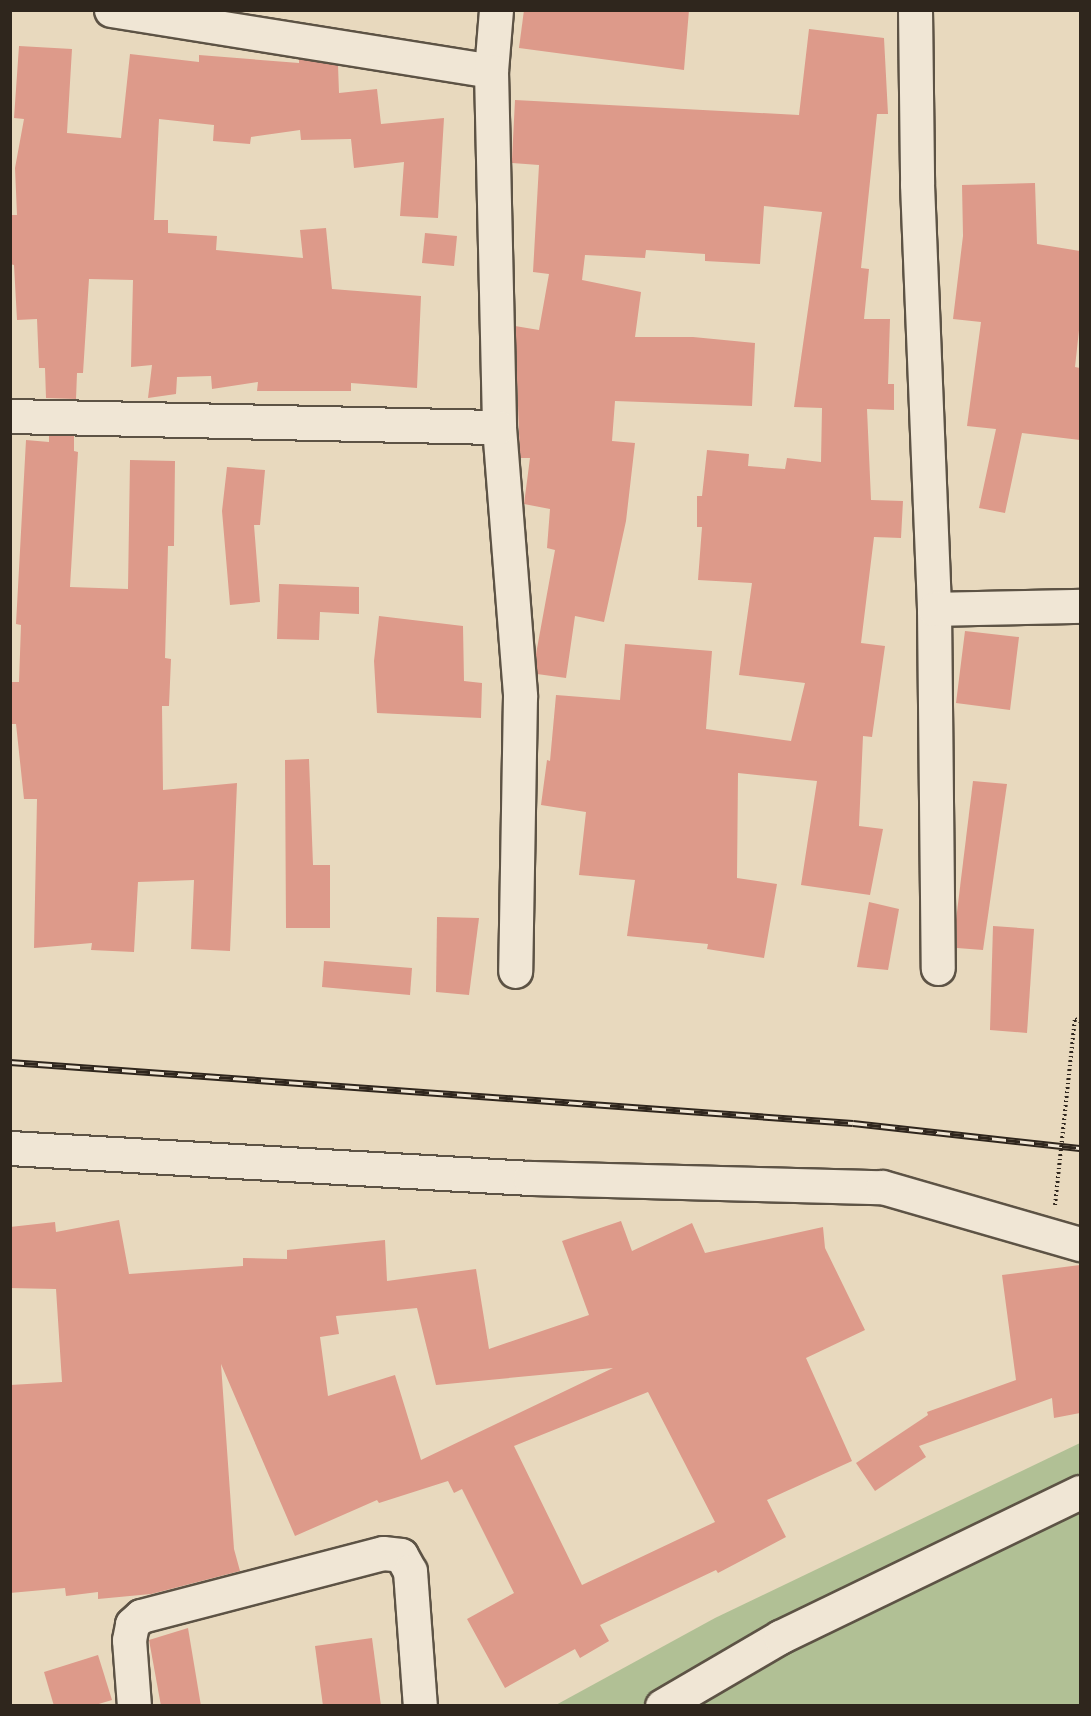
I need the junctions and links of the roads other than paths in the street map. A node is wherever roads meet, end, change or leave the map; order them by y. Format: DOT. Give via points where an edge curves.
graph roads {
  1 [pos="111,10"];
  2 [pos="496,10"];
  3 [pos="915,10"];
  4 [pos="491,71"];
  5 [pos="10,416"];
  6 [pos="499,427"];
  7 [pos="1080,606"];
  8 [pos="934,609"];
  9 [pos="938,968"];
  10 [pos="515,971"];
  11 [pos="10,1148"];
  12 [pos="1080,1244"];
  13 [pos="1080,1492"];
  14 [pos="134,1706"];
  15 [pos="420,1706"];
  16 [pos="662,1706"];
  1 -- 4 [label="street"];
  2 -- 4 [label="street"];
  3 -- 8 [label="street" via="917,184"];
  4 -- 6 [label="street"];
  5 -- 6 [label="street"];
  6 -- 10 [label="street" via="520,696"];
  7 -- 8 [label="street"];
  8 -- 9 [label="street"];
  11 -- 12 [label="street" via="530,1178 882,1187"];
  13 -- 16 [label="street" via="780,1637"];
  14 -- 15 [label="street" via="129,1640 132,1624 141,1616 383,1553 400,1555 410,1571"];
}
